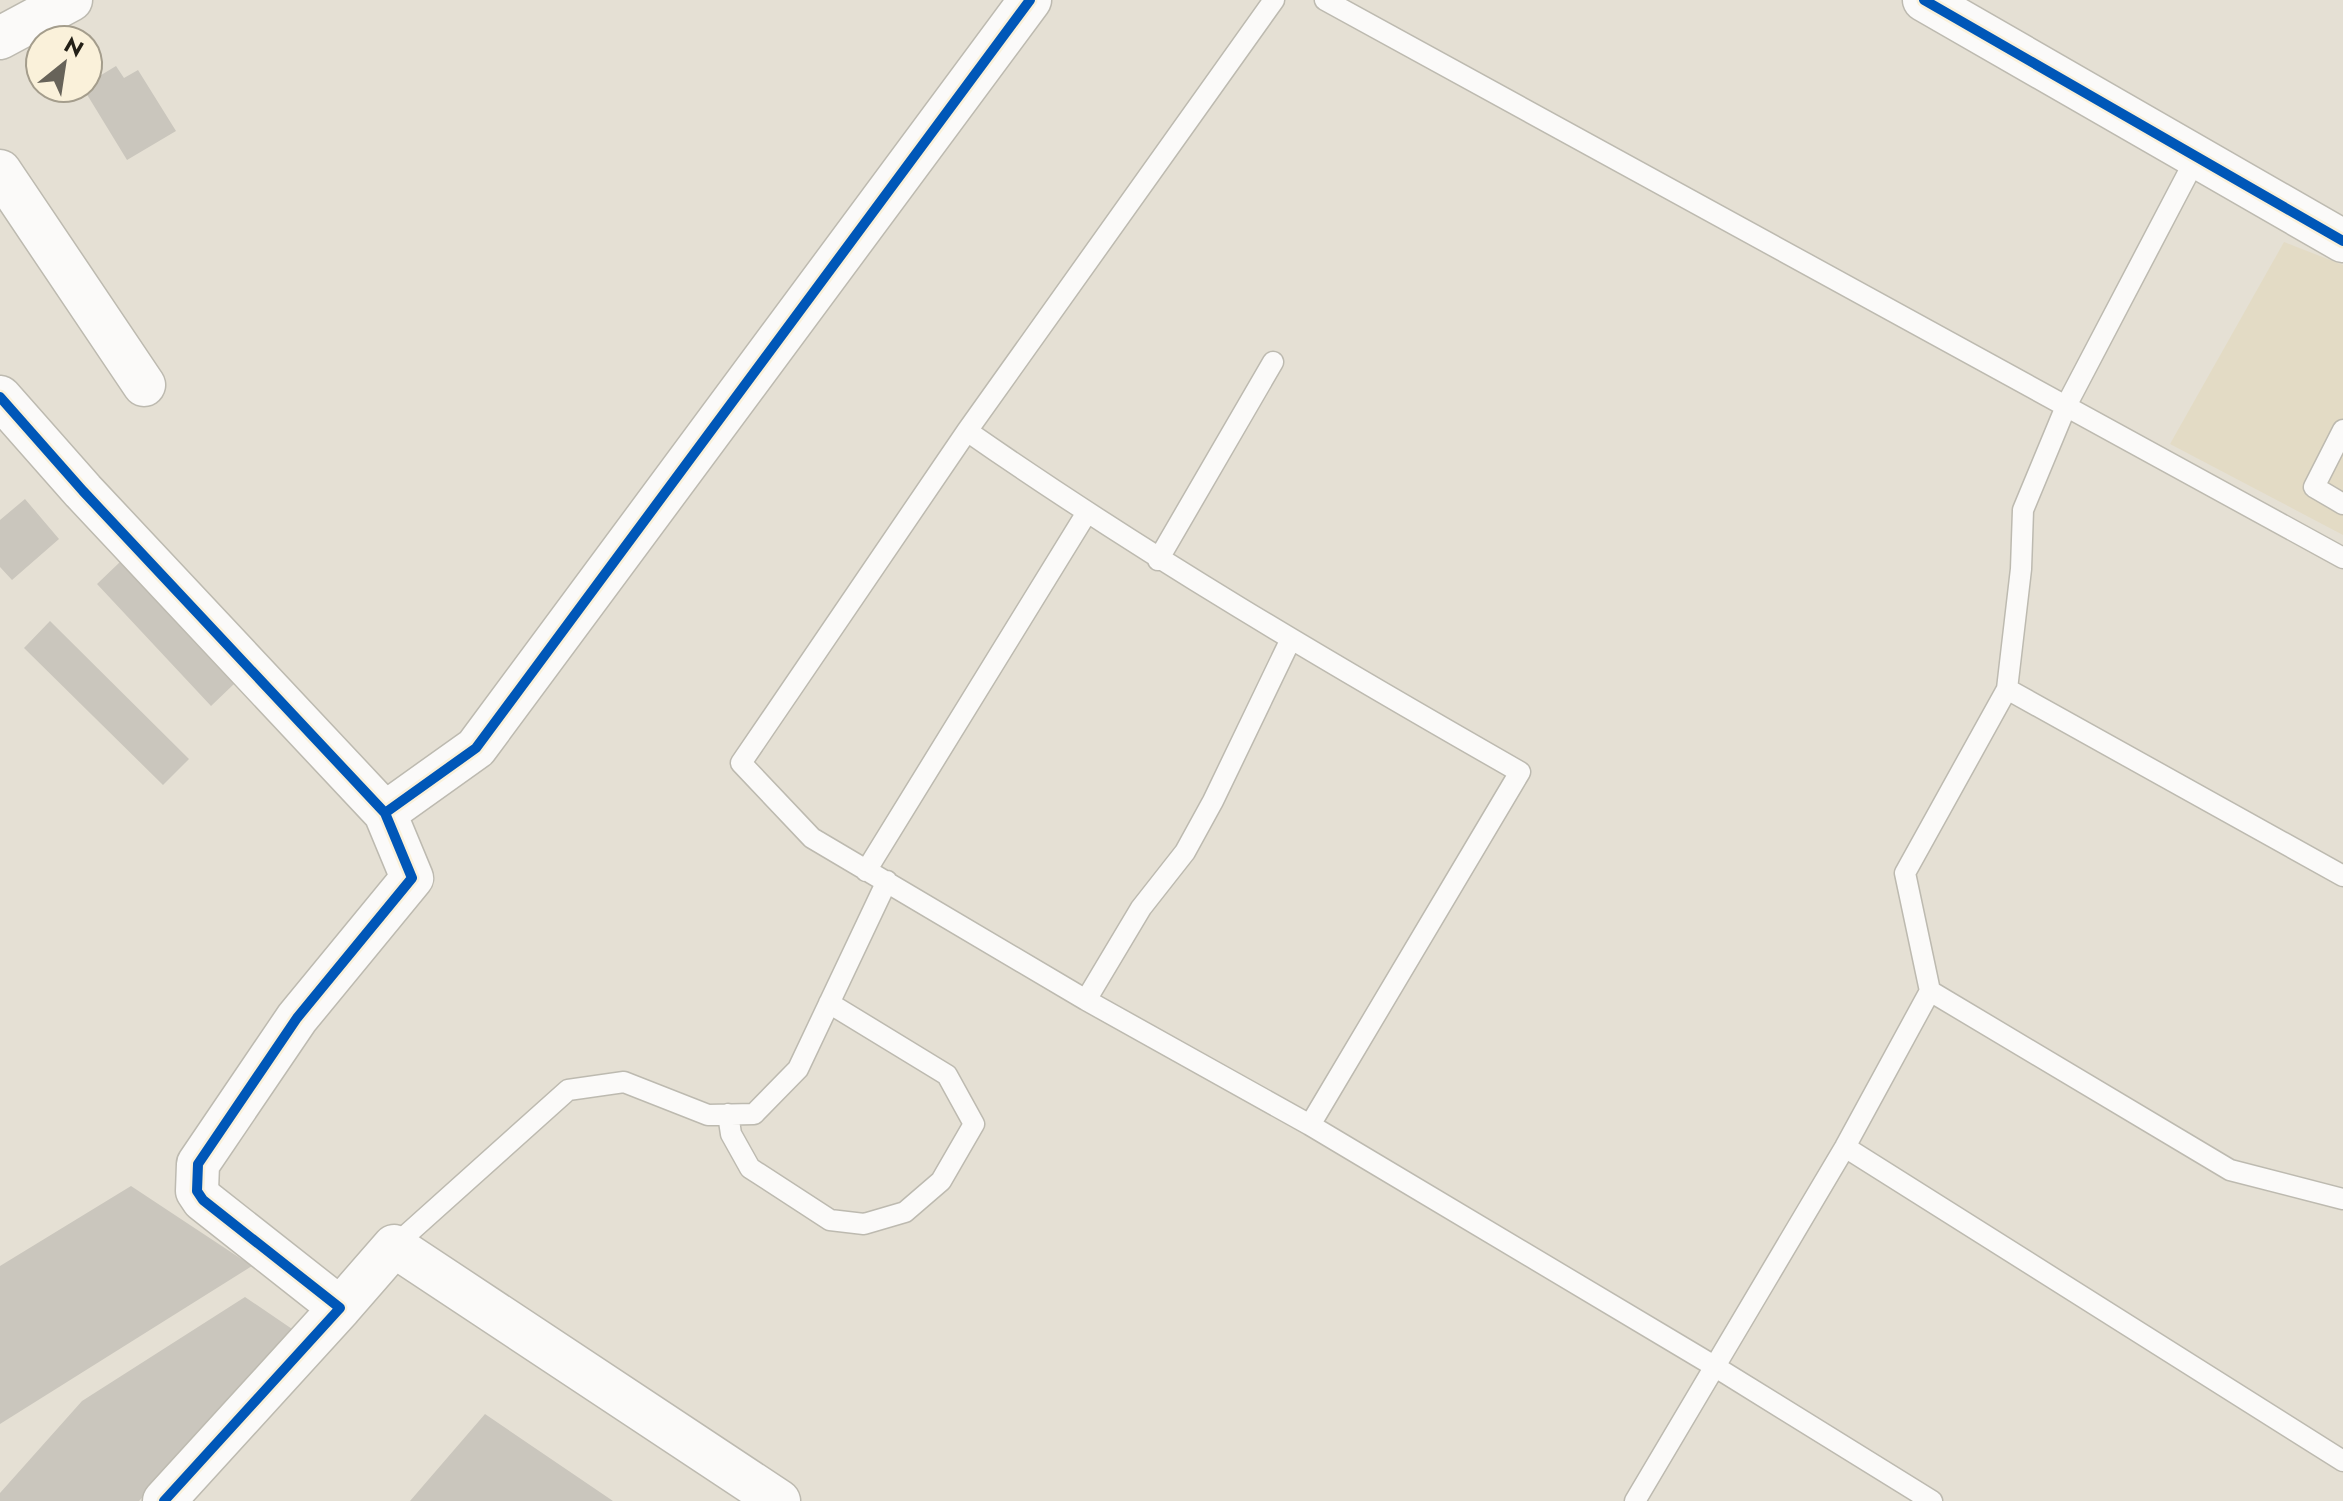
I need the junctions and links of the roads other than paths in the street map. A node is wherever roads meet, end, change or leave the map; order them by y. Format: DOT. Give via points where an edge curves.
graph roads {
  1 [pos="71,0"];
  2 [pos="1274,0"];
  3 [pos="1325,0"];
  4 [pos="1924,0"];
  5 [pos="1014,6"];
  6 [pos="0,38"];
  7 [pos="2196,158"];
  8 [pos="0,171"];
  9 [pos="2343,241"];
  10 [pos="1273,362"];
  11 [pos="144,385"];
  12 [pos="0,397"];
  13 [pos="2067,404"];
  14 [pos="2343,430"];
  15 [pos="967,431"];
  16 [pos="2343,504"];
  17 [pos="1086,514"];
  18 [pos="2343,558"];
  19 [pos="1158,560"];
  20 [pos="1290,641"];
  21 [pos="2007,689"];
  22 [pos="385,813"];
  23 [pos="866,871"];
  24 [pos="2343,876"];
  25 [pos="887,881"];
  26 [pos="1930,991"];
  27 [pos="1086,1000"];
  28 [pos="829,1003"];
  29 [pos="728,1114"];
  30 [pos="1310,1125"];
  31 [pos="1845,1147"];
  32 [pos="2343,1199"];
  33 [pos="394,1246"];
  34 [pos="340,1308"];
  35 [pos="1714,1366"];
  36 [pos="2343,1461"];
  37 [pos="164,1501"];
  38 [pos="779,1501"];
  39 [pos="1635,1501"];
  40 [pos="1932,1501"];
  1 -- 6 [label="street"];
  2 -- 15 [label="lane"];
  3 -- 13 [label="lane"];
  4 -- 7 [label="street"];
  5 -- 22 [label="street" via="476,748"];
  7 -- 9 [label="street"];
  7 -- 13 [label="lane"];
  8 -- 11 [label="street"];
  10 -- 19 [label="lane"];
  12 -- 22 [label="street"];
  13 -- 18 [label="lane"];
  13 -- 21 [label="lane" via="2023,510"];
  14 -- 16 [label="lane" via="2314,487"];
  15 -- 17 [label="lane"];
  15 -- 23 [label="lane" via="741,763 812,838"];
  17 -- 19 [label="lane"];
  17 -- 23 [label="lane"];
  19 -- 20 [label="lane"];
  20 -- 27 [label="lane" via="1185,852 1141,908"];
  20 -- 30 [label="lane" via="1520,772"];
  21 -- 24 [label="lane"];
  21 -- 26 [label="lane" via="1905,873"];
  22 -- 34 [label="street" via="412,878 297,1018 207,1146 195,1179 197,1191 213,1210"];
  23 -- 25 [label="lane"];
  25 -- 27 [label="lane"];
  25 -- 28 [label="lane"];
  26 -- 31 [label="lane"];
  26 -- 32 [label="lane" via="2230,1170"];
  27 -- 30 [label="lane"];
  28 -- 29 [label="lane" via="798,1069 754,1114"];
  28 -- 29 [label="lane" via="947,1075 974,1124 941,1181 905,1212 864,1224 830,1220 750,1168 731,1134"];
  29 -- 33 [label="lane" via="708,1115 624,1082 568,1090"];
  30 -- 35 [label="lane"];
  31 -- 35 [label="lane"];
  31 -- 36 [label="lane"];
  33 -- 34 [label="street"];
  33 -- 38 [label="street"];
  34 -- 37 [label="street"];
  35 -- 39 [label="lane"];
  35 -- 40 [label="lane"];
}
